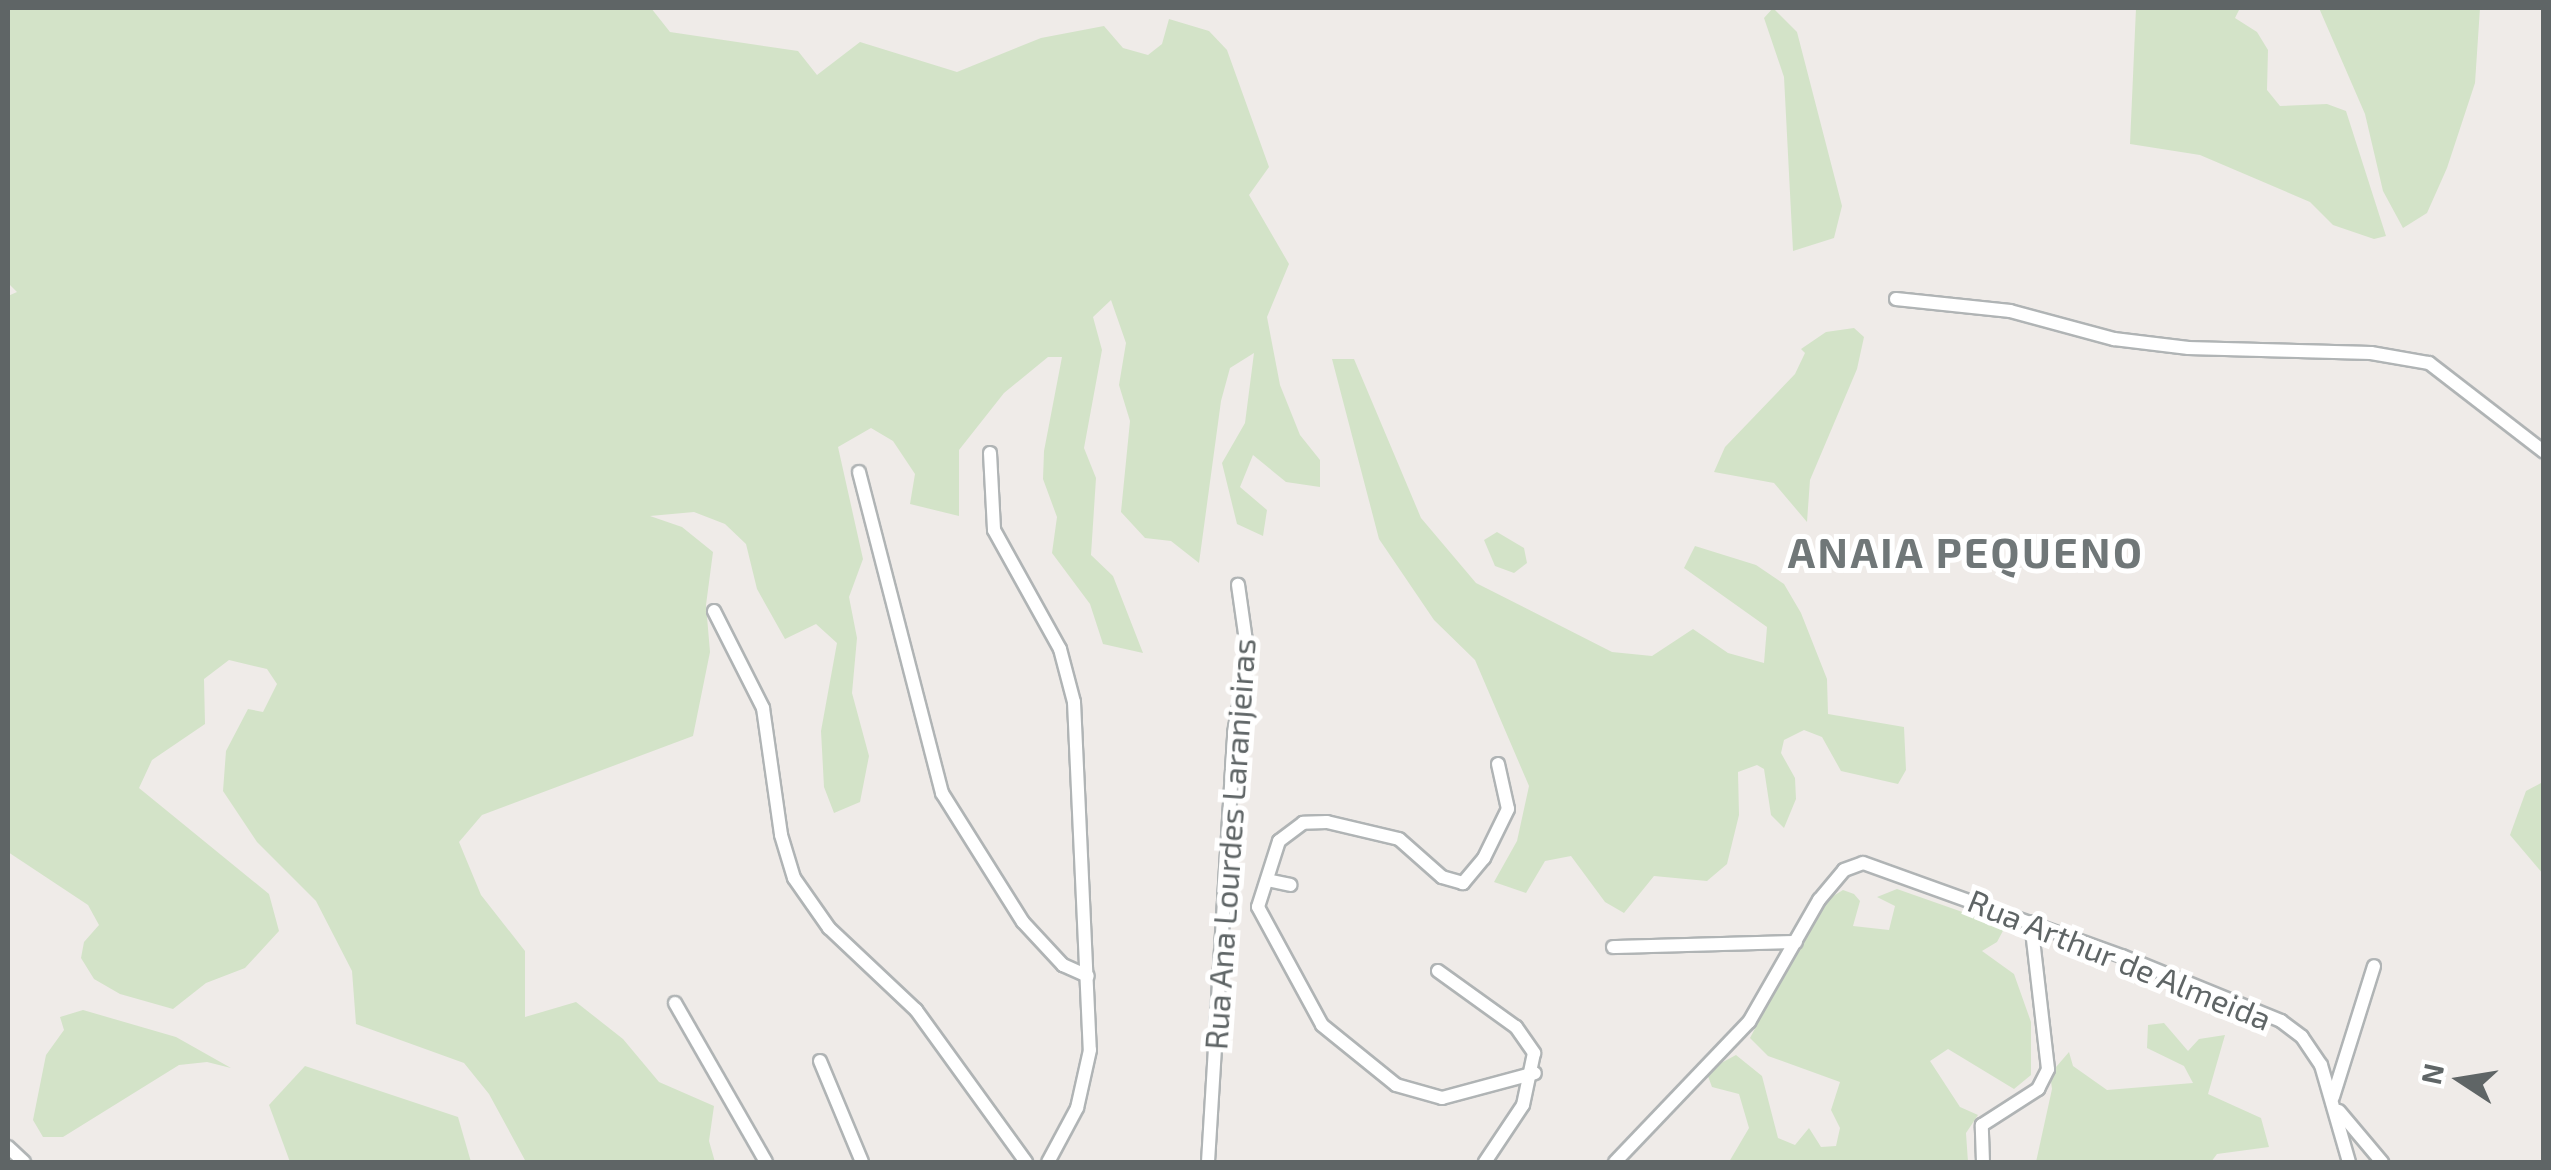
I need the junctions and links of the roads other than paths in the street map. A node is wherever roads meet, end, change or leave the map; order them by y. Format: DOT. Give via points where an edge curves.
graph roads {
  1 [pos="1896,298"];
  2 [pos="2544,452"];
  3 [pos="990,453"];
  4 [pos="860,472"];
  5 [pos="1238,586"];
  6 [pos="714,611"];
  7 [pos="1498,764"];
  8 [pos="1267,880"];
  9 [pos="1290,885"];
  10 [pos="2031,922"];
  11 [pos="1796,942"];
  12 [pos="1612,947"];
  13 [pos="2374,966"];
  14 [pos="1438,971"];
  15 [pos="1088,976"];
  16 [pos="674,1003"];
  17 [pos="820,1061"];
  18 [pos="1534,1073"];
  19 [pos="2334,1102"];
  20 [pos="8,1147"];
  21 [pos="24,1162"];
  22 [pos="766,1162"];
  23 [pos="862,1162"];
  24 [pos="1026,1162"];
  25 [pos="1048,1162"];
  26 [pos="1208,1162"];
  27 [pos="1485,1162"];
  28 [pos="1615,1162"];
  29 [pos="1983,1162"];
  30 [pos="2349,1162"];
  31 [pos="2382,1162"];
  1 -- 2 [label="street" via="2010,312 2114,339 2188,348 2371,352 2429,363"];
  3 -- 15 [label="street" via="994,530 1070,676"];
  4 -- 15 [label="street" via="942,792 1023,922 1063,966"];
  5 -- 26 [label="street, Rua Ana Lourdes Laranjeiras" via="1248,655 1234,733"];
  6 -- 24 [label="street" via="763,708 781,835 794,878 829,928 916,1010"];
  7 -- 8 [label="street" via="1508,809 1463,883 1442,877 1399,840 1327,822 1291,828 1279,842"];
  8 -- 9 [label="street"];
  8 -- 18 [label="street" via="1260,919 1307,1003 1322,1026 1382,1076 1407,1091 1442,1098"];
  10 -- 11 [label="street, Rua Arthur de Almeida" via="1863,862 1832,884"];
  10 -- 19 [label="street, Rua Arthur de Almeida" via="2280,1022 2302,1037"];
  10 -- 29 [label="street" via="2051,1048 2048,1070 2038,1090 1982,1125"];
  11 -- 12 [label="street"];
  11 -- 28 [label="street" via="1749,1022"];
  13 -- 19 [label="street"];
  14 -- 18 [label="street" via="1516,1027 1534,1054"];
  15 -- 25 [label="street" via="1085,1085"];
  16 -- 22 [label="street"];
  17 -- 23 [label="street"];
  18 -- 27 [label="street" via="1524,1106"];
  19 -- 30 [label="street, Rua Arthur de Almeida"];
  19 -- 31 [label="street"];
  20 -- 21 [label="street"];
}
